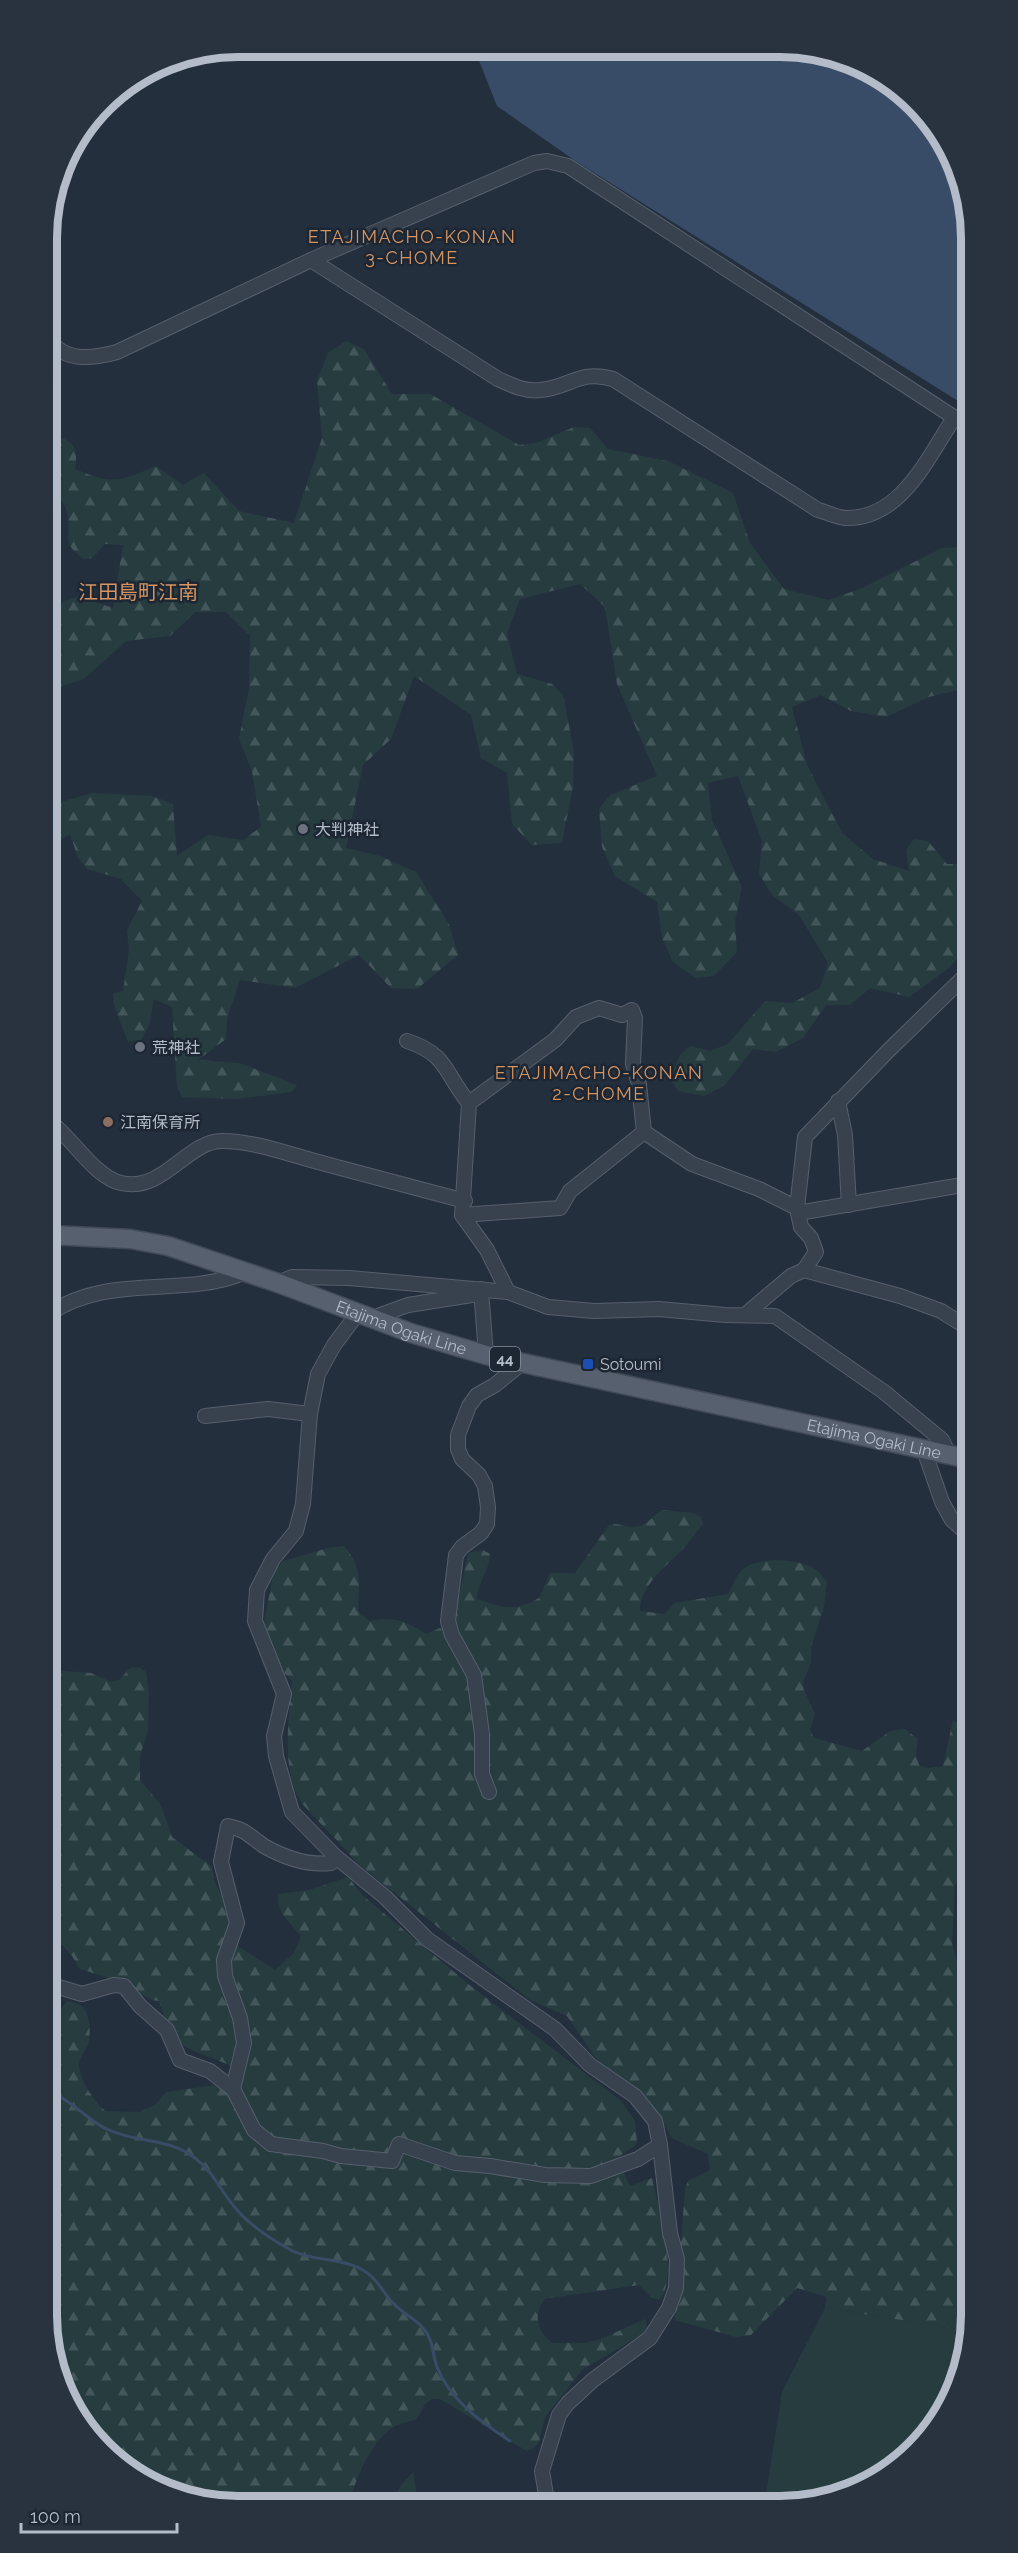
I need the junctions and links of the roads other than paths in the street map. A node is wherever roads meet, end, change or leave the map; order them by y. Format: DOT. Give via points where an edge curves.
graph roads {
  1 [pos="311,260"];
  2 [pos="57,347"];
  3 [pos="960,422"];
  4 [pos="961,980"];
  5 [pos="408,1041"];
  6 [pos="838,1101"];
  7 [pos="469,1103"];
  8 [pos="57,1128"];
  9 [pos="644,1132"];
  10 [pos="961,1185"];
  11 [pos="465,1201"];
  12 [pos="849,1205"];
  13 [pos="798,1210"];
  14 [pos="462,1215"];
  15 [pos="57,1235"];
  16 [pos="804,1270"];
  17 [pos="243,1273"];
  18 [pos="278,1283"];
  19 [pos="480,1292"];
  20 [pos="508,1292"];
  21 [pos="57,1309"];
  22 [pos="746,1314"];
  23 [pos="365,1316"];
  24 [pos="961,1324"];
  25 [pos="486,1355"];
  26 [pos="523,1362"];
  27 [pos="310,1414"];
  28 [pos="206,1416"];
  29 [pos="924,1450"];
  30 [pos="949,1454"];
  31 [pos="961,1457"];
  32 [pos="961,1528"];
  33 [pos="489,1792"];
  34 [pos="336,1857"];
  35 [pos="57,1986"];
  36 [pos="233,2089"];
  37 [pos="660,2145"];
  38 [pos="547,2496"];
  1 -- 2 [label="street" via="117,352 98,357 68,356"];
  1 -- 3 [label="street" via="534,163 558,162"];
  1 -- 3 [label="street" via="498,379 517,388 538,391 587,375 613,378 818,510 844,518 885,508 903,494"];
  4 -- 6 [label="street"];
  5 -- 7 [label="street" via="427,1047 444,1062 456,1088"];
  6 -- 12 [label="street" via="845,1135"];
  6 -- 13 [label="street" via="805,1137"];
  7 -- 9 [label="street" via="555,1040 576,1017 599,1008 622,1015 632,1010 633,1064"];
  7 -- 11 [label="street"];
  8 -- 11 [label="street" via="97,1168 117,1182 136,1186 221,1141 279,1151"];
  9 -- 13 [label="street" via="692,1164 759,1189"];
  9 -- 14 [label="street" via="570,1191 560,1208"];
  10 -- 12 [label="street"];
  11 -- 14 [label="street"];
  12 -- 13 [label="street"];
  13 -- 16 [label="street" via="801,1227 816,1252"];
  14 -- 20 [label="street" via="487,1250"];
  15 -- 17 [label="main road, Etajima Ogaki Line / 44" via="150,1242"];
  16 -- 22 [label="street" via="791,1276"];
  16 -- 24 [label="street" via="900,1296 941,1311"];
  17 -- 18 [label="main road, Etajima Ogaki Line / 44"];
  17 -- 21 [label="street" via="225,1280 82,1296"];
  18 -- 19 [label="street" via="292,1277 349,1278"];
  18 -- 23 [label="main road, Etajima Ogaki Line / 44"];
  19 -- 20 [label="street"];
  19 -- 23 [label="street"];
  19 -- 25 [label="street"];
  20 -- 22 [label="street" via="548,1308"];
  22 -- 30 [label="street" via="775,1316 884,1392 942,1440"];
  23 -- 25 [label="main road, Etajima Ogaki Line / 44"];
  23 -- 27 [label="street" via="334,1345 318,1374"];
  25 -- 26 [label="main road, Etajima Ogaki Line / 44"];
  26 -- 29 [label="main road, Etajima Ogaki Line / 44"];
  26 -- 33 [label="street" via="477,1395 458,1435 462,1459 485,1486 487,1524 456,1555 448,1621 474,1674 482,1734 482,1774"];
  27 -- 28 [label="street" via="268,1409"];
  27 -- 34 [label="street" via="303,1504 296,1531 273,1559 256,1590 255,1621 284,1694 274,1736 292,1812"];
  29 -- 30 [label="main road, Etajima Ogaki Line / 44"];
  29 -- 32 [label="street" via="942,1502 951,1520"];
  30 -- 31 [label="main road, Etajima Ogaki Line / 44"];
  34 -- 36 [label="street" via="331,1863 304,1864 264,1845 244,1829 228,1826 221,1862 237,1923 224,1960 225,1976 244,2043"];
  34 -- 37 [label="street" via="385,1897 427,1939 555,2029 590,2065 635,2096 655,2121"];
  35 -- 36 [label="street" via="82,1994 124,1986 167,2030 180,2060 210,2071"];
  36 -- 37 [label="street" via="254,2130 271,2144 341,2156 392,2161 399,2144 455,2163 545,2175 591,2176 638,2159"];
  37 -- 38 [label="street" via="676,2259 675,2288 669,2308 650,2338 593,2380 559,2415 542,2471"];
}
